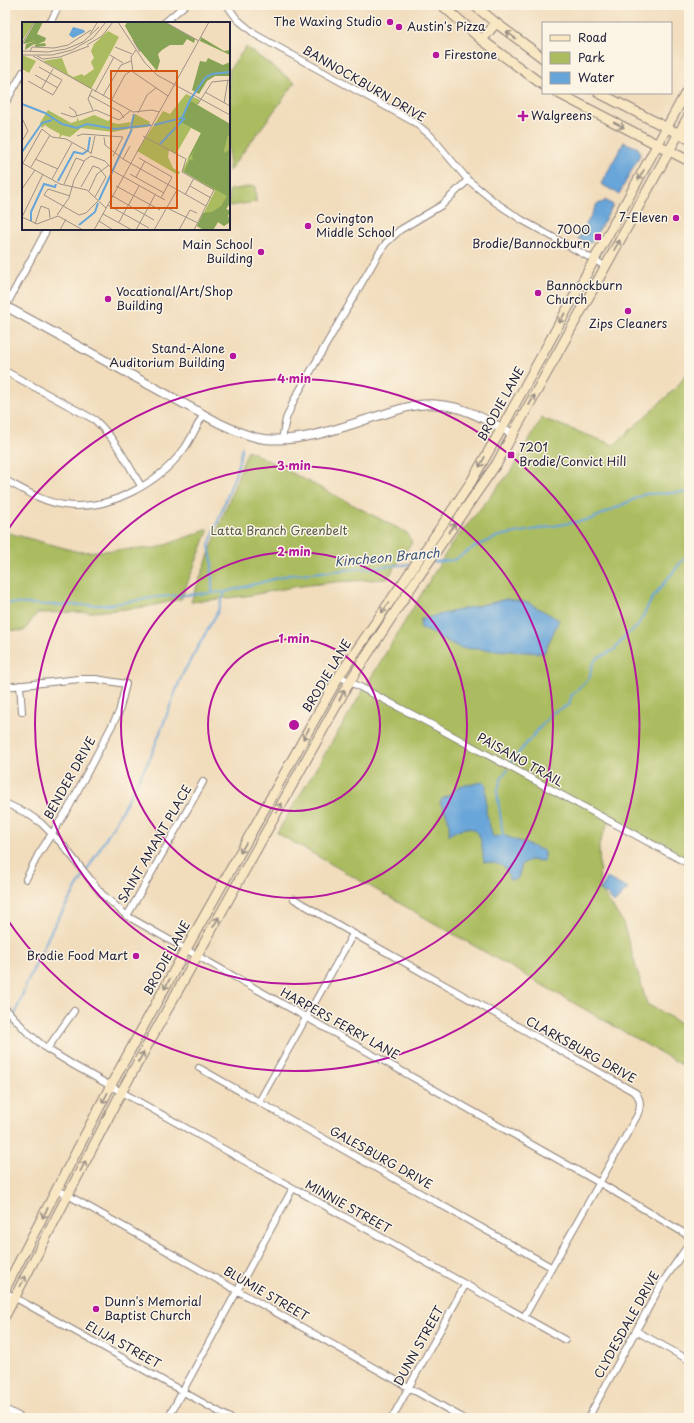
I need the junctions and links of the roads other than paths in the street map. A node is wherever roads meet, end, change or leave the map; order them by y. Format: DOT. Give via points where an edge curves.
graph roads {
  1 [pos="59,5"];
  2 [pos="185,5"];
  3 [pos="227,5"];
  4 [pos="442,5"];
  5 [pos="474,5"];
  6 [pos="50,22"];
  7 [pos="165,22"];
  8 [pos="496,23"];
  9 [pos="482,40"];
  10 [pos="542,57"];
  11 [pos="22,74"];
  12 [pos="542,84"];
  13 [pos="689,87"];
  14 [pos="560,94"];
  15 [pos="601,94"];
  16 [pos="5,104"];
  17 [pos="689,115"];
  18 [pos="667,128"];
  19 [pos="679,135"];
  20 [pos="689,140"];
  21 [pos="658,144"];
  22 [pos="670,151"];
  23 [pos="689,161"];
  24 [pos="468,180"];
  25 [pos="46,230"];
  26 [pos="594,259"];
  27 [pos="605,266"];
  28 [pos="5,306"];
  29 [pos="5,371"];
  30 [pos="204,414"];
  31 [pos="502,428"];
  32 [pos="513,434"];
  33 [pos="282,439"];
  34 [pos="5,480"];
  35 [pos="141,486"];
  36 [pos="339,676"];
  37 [pos="350,681"];
  38 [pos="20,685"];
  39 [pos="5,687"];
  40 [pos="22,712"];
  41 [pos="203,782"];
  42 [pos="5,802"];
  43 [pos="51,833"];
  44 [pos="689,864"];
  45 [pos="26,879"];
  46 [pos="294,899"];
  47 [pos="127,916"];
  48 [pos="354,934"];
  49 [pos="186,950"];
  50 [pos="197,956"];
  51 [pos="6,1008"];
  52 [pos="74,1011"];
  53 [pos="306,1018"];
  54 [pos="47,1049"];
  55 [pos="199,1068"];
  56 [pos="111,1085"];
  57 [pos="122,1091"];
  58 [pos="259,1102"];
  59 [pos="599,1182"];
  60 [pos="293,1188"];
  61 [pos="57,1189"];
  62 [pos="68,1195"];
  63 [pos="689,1236"];
  64 [pos="689,1244"];
  65 [pos="551,1267"];
  66 [pos="465,1285"];
  67 [pos="237,1290"];
  68 [pos="5,1291"];
  69 [pos="15,1297"];
  70 [pos="5,1316"];
  71 [pos="524,1317"];
  72 [pos="636,1331"];
  73 [pos="565,1340"];
  74 [pos="689,1360"];
  75 [pos="409,1388"];
  76 [pos="182,1391"];
  77 [pos="5,1408"];
  78 [pos="22,1418"];
  79 [pos="168,1418"];
  80 [pos="230,1418"];
  81 [pos="392,1418"];
  82 [pos="463,1418"];
  83 [pos="588,1418"];
  1 -- 6 [label="street"];
  2 -- 7 [label="street"];
  3 -- 24 [label="street, BANNOCKBURN DRIVE" via="236,19 256,35 414,122 431,136"];
  4 -- 9 [label="main road"];
  5 -- 8 [label="main road"];
  8 -- 9 [label="main road"];
  10 -- 8 [label="main road, one-way"];
  9 -- 12 [label="main road"];
  11 -- 16 [label="street"];
  13 -- 18 [label="main road, BRODIE LANE"];
  14 -- 21 [label="main road, one-way"];
  15 -- 18 [label="main road"];
  17 -- 19 [label="main road, BRODIE LANE"];
  18 -- 19 [label="main road"];
  18 -- 21 [label="main road, BRODIE LANE"];
  19 -- 20 [label="main road"];
  19 -- 22 [label="main road, BRODIE LANE"];
  21 -- 22 [label="main road"];
  21 -- 26 [label="main road, BRODIE LANE, one-way"];
  22 -- 23 [label="main road"];
  27 -- 22 [label="main road, BRODIE LANE, one-way"];
  24 -- 26 [label="street, BANNOCKBURN DRIVE" via="507,211"];
  24 -- 33 [label="street" via="442,205 400,230 386,243 294,400 286,419"];
  25 -- 28 [label="street"];
  26 -- 27 [label="street, BANNOCKBURN DRIVE"];
  26 -- 31 [label="main road, BRODIE LANE, one-way"];
  32 -- 27 [label="main road, BRODIE LANE, one-way"];
  28 -- 30 [label="street"];
  29 -- 35 [label="street" via="95,420 116,443"];
  30 -- 33 [label="street" via="246,434 264,439"];
  30 -- 35 [label="street" via="175,460"];
  31 -- 32 [label="street"];
  31 -- 33 [label="street" via="459,408 428,404 405,408 306,437"];
  31 -- 36 [label="main road, BRODIE LANE, one-way" via="471,482"];
  37 -- 32 [label="main road, BRODIE LANE, one-way" via="497,463"];
  34 -- 35 [label="street" via="39,497 75,506 114,500"];
  36 -- 37 [label="street, PAISANO TRAIL"];
  36 -- 49 [label="main road, BRODIE LANE, one-way"];
  37 -- 44 [label="street, PAISANO TRAIL"];
  50 -- 37 [label="main road, BRODIE LANE, one-way"];
  38 -- 39 [label="street"];
  38 -- 40 [label="street"];
  38 -- 43 [label="street, BENDER DRIVE" via="79,680 126,684 119,712 68,809"];
  41 -- 47 [label="street, SAINT AMANT PLACE"];
  42 -- 43 [label="street, HARPERS FERRY LANE" via="28,814"];
  43 -- 45 [label="street, BENDER DRIVE"];
  43 -- 47 [label="street, HARPERS FERRY LANE" via="92,883"];
  46 -- 48 [label="street, CLARKSBURG DRIVE"];
  47 -- 49 [label="street, HARPERS FERRY LANE"];
  48 -- 53 [label="street"];
  48 -- 59 [label="street, CLARKSBURG DRIVE" via="636,1093 640,1111"];
  49 -- 50 [label="street, HARPERS FERRY LANE"];
  49 -- 56 [label="main road, BRODIE LANE, one-way"];
  50 -- 53 [label="street, HARPERS FERRY LANE"];
  57 -- 50 [label="main road, BRODIE LANE, one-way"];
  51 -- 54 [label="street, MINNIE STREET" via="27,1032"];
  52 -- 54 [label="street"];
  53 -- 58 [label="street"];
  53 -- 59 [label="street, HARPERS FERRY LANE"];
  54 -- 56 [label="street, MINNIE STREET"];
  55 -- 58 [label="street, GALESBURG DRIVE"];
  56 -- 57 [label="street, MINNIE STREET"];
  56 -- 61 [label="main road, BRODIE LANE, one-way"];
  57 -- 60 [label="street, MINNIE STREET"];
  62 -- 57 [label="main road, BRODIE LANE, one-way"];
  58 -- 65 [label="street, GALESBURG DRIVE"];
  59 -- 63 [label="street, HARPERS FERRY LANE"];
  59 -- 65 [label="street, CLARKSBURG DRIVE"];
  60 -- 66 [label="street, MINNIE STREET"];
  60 -- 67 [label="street"];
  61 -- 62 [label="street, BLUMIE STREET"];
  61 -- 68 [label="main road, BRODIE LANE, one-way"];
  62 -- 67 [label="street, BLUMIE STREET"];
  69 -- 62 [label="main road, BRODIE LANE, one-way"];
  64 -- 72 [label="street, CLYDESDALE DRIVE" via="662,1283"];
  65 -- 71 [label="street, CLARKSBURG DRIVE"];
  66 -- 71 [label="street, MINNIE STREET"];
  66 -- 75 [label="street, DUNN STREET"];
  67 -- 75 [label="street, BLUMIE STREET"];
  67 -- 76 [label="street"];
  68 -- 69 [label="street, ELIJA STREET"];
  69 -- 70 [label="main road, BRODIE LANE"];
  69 -- 76 [label="street, ELIJA STREET"];
  71 -- 73 [label="street, MINNIE STREET"];
  72 -- 74 [label="street"];
  72 -- 83 [label="street, CLYDESDALE DRIVE"];
  75 -- 81 [label="street, DUNN STREET"];
  75 -- 82 [label="street, BLUMIE STREET"];
  76 -- 79 [label="street"];
  76 -- 80 [label="street, ELIJA STREET"];
  77 -- 78 [label="street"];
}
